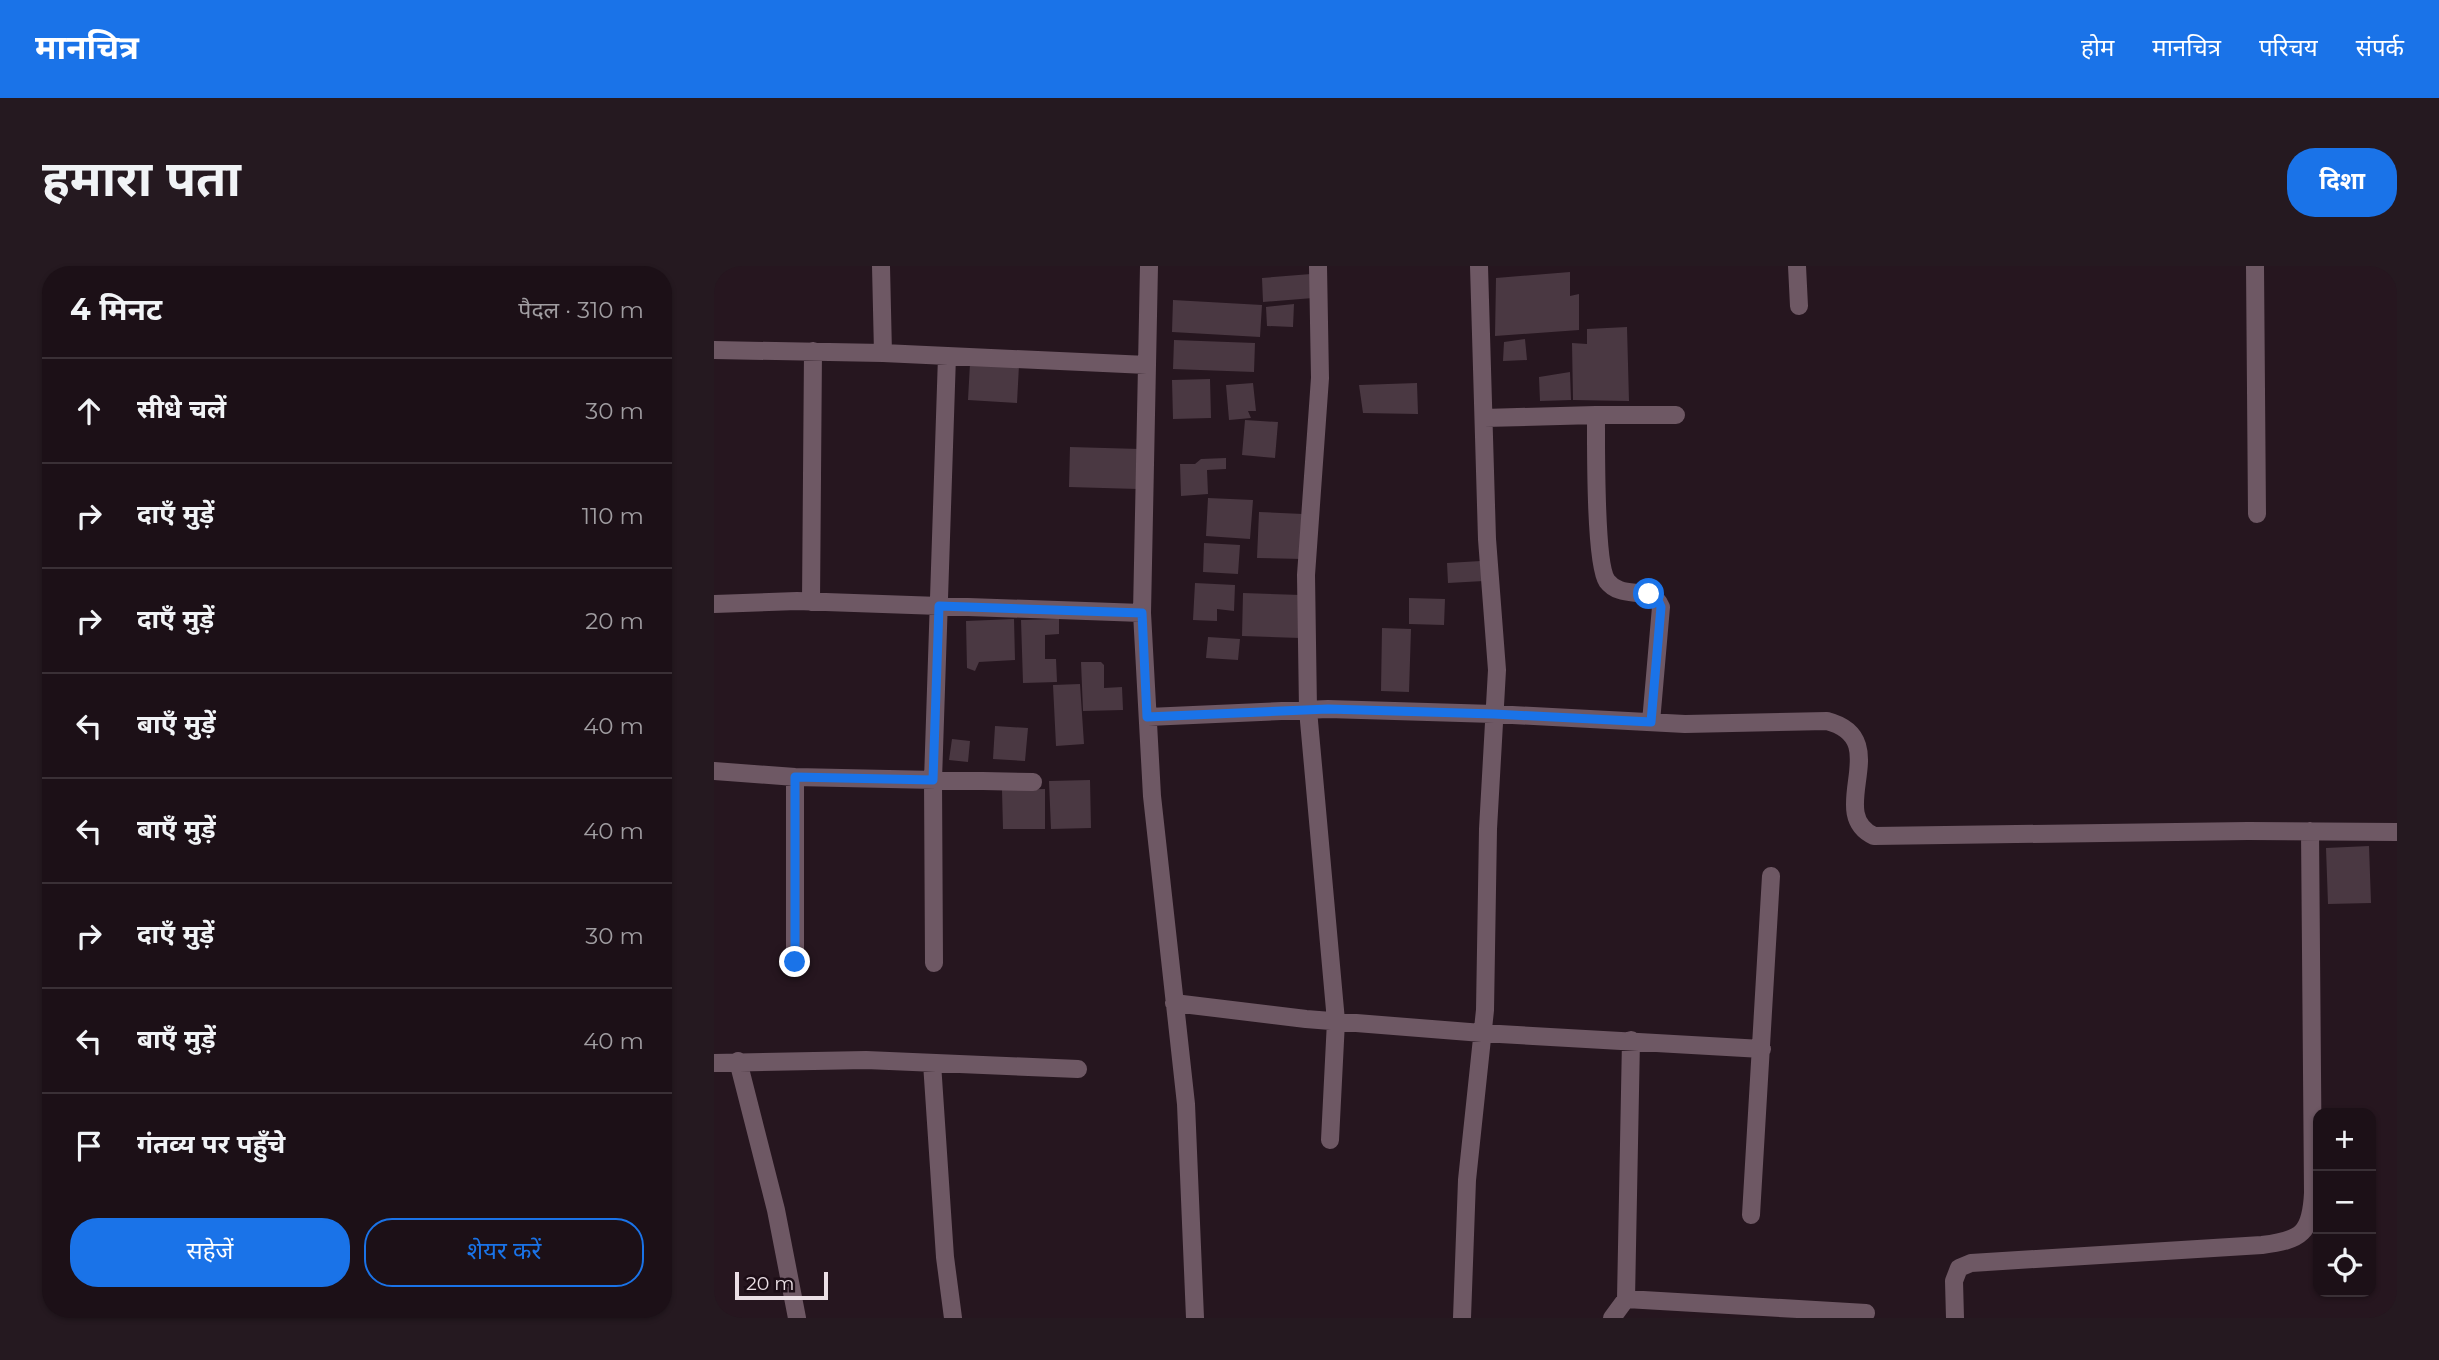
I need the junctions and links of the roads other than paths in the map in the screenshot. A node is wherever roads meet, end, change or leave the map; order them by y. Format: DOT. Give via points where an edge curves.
graph roads {
  1 [pos="881,266"];
  2 [pos="1149,266"];
  3 [pos="1318,266"];
  4 [pos="1479,266"];
  5 [pos="1797,266"];
  6 [pos="2255,266"];
  7 [pos="1798,306"];
  8 [pos="714,350"];
  9 [pos="813,351"];
  10 [pos="883,353"];
  11 [pos="947,356"];
  12 [pos="1147,365"];
  13 [pos="1596,415"];
  14 [pos="1675,415"];
  15 [pos="1484,418"];
  16 [pos="2257,514"];
  17 [pos="810,602"];
  18 [pos="714,604"];
  19 [pos="939,606"];
  20 [pos="1142,613"];
  21 [pos="1308,710"];
  22 [pos="1494,714"];
  23 [pos="1147,717"];
  24 [pos="1651,722"];
  25 [pos="714,771"];
  26 [pos="795,777"];
  27 [pos="933,780"];
  28 [pos="1033,782"];
  29 [pos="2310,831"];
  30 [pos="2397,832"];
  31 [pos="1771,876"];
  32 [pos="795,962"];
  33 [pos="934,963"];
  34 [pos="1174,1003"];
  35 [pos="1336,1021"];
  36 [pos="1482,1032"];
  37 [pos="1631,1040"];
  38 [pos="1762,1049"];
  39 [pos="738,1061"];
  40 [pos="714,1063"];
  41 [pos="932,1063"];
  42 [pos="1078,1069"];
  43 [pos="1330,1140"];
  44 [pos="1751,1215"];
  45 [pos="1626,1299"];
  46 [pos="1866,1313"];
  47 [pos="797,1318"];
  48 [pos="953,1318"];
  49 [pos="1195,1318"];
  50 [pos="1462,1318"];
  51 [pos="1612,1318"];
  52 [pos="1955,1318"];
  1 -- 10 [label="street"];
  2 -- 12 [label="street"];
  3 -- 21 [label="street" via="1320,378 1306,575"];
  4 -- 15 [label="street"];
  5 -- 7 [label="street"];
  6 -- 16 [label="street"];
  8 -- 9 [label="street"];
  9 -- 10 [label="street"];
  9 -- 17 [label="street"];
  10 -- 11 [label="street"];
  11 -- 12 [label="street"];
  11 -- 19 [label="street"];
  12 -- 20 [label="street"];
  13 -- 14 [label="street"];
  13 -- 15 [label="street"];
  13 -- 24 [label="street" via="1599,540 1605,577 1620,592 1649,594 1661,607"];
  15 -- 22 [label="street" via="1497,670"];
  17 -- 18 [label="street"];
  17 -- 19 [label="street"];
  19 -- 20 [label="street"];
  19 -- 27 [label="street"];
  20 -- 23 [label="street"];
  21 -- 22 [label="street"];
  21 -- 23 [label="street"];
  21 -- 35 [label="street"];
  22 -- 24 [label="street"];
  22 -- 36 [label="street"];
  23 -- 34 [label="street"];
  24 -- 29 [label="street" via="1827,721 1842,725 1856,738 1859,750 1858,824 1874,836"];
  25 -- 26 [label="street"];
  26 -- 27 [label="street"];
  26 -- 32 [label="street"];
  27 -- 28 [label="street"];
  27 -- 33 [label="street"];
  29 -- 30 [label="street"];
  29 -- 52 [label="street" via="2313,1193 2312,1216 2306,1228 2280,1243 2262,1245 1971,1262 1959,1268 1954,1281"];
  31 -- 38 [label="street"];
  34 -- 35 [label="street"];
  34 -- 49 [label="street" via="1186,1104"];
  35 -- 36 [label="street"];
  35 -- 43 [label="street"];
  36 -- 37 [label="street"];
  36 -- 50 [label="street" via="1466,1180"];
  37 -- 38 [label="street"];
  37 -- 45 [label="street"];
  38 -- 44 [label="street"];
  39 -- 40 [label="street"];
  39 -- 41 [label="street"];
  39 -- 47 [label="street" via="776,1210"];
  41 -- 42 [label="street"];
  41 -- 48 [label="street"];
  45 -- 46 [label="street"];
  45 -- 51 [label="street"];
}
